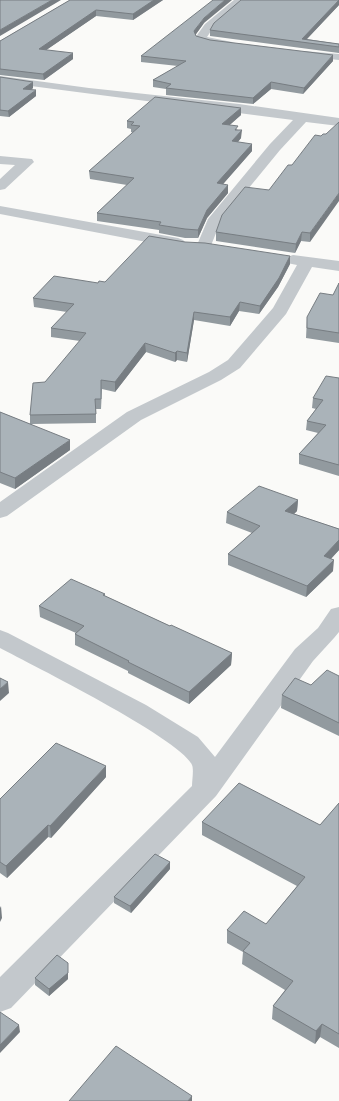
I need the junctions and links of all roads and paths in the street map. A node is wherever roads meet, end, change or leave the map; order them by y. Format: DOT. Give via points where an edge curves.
graph roads {
  1 [pos="240,0"];
  2 [pos="239,45"];
  3 [pos="290,52"];
  4 [pos="339,57"];
  5 [pos="0,79"];
  6 [pos="302,118"];
  7 [pos="339,122"];
  8 [pos="0,160"];
  9 [pos="0,186"];
  10 [pos="0,210"];
  11 [pos="277,257"];
  12 [pos="307,262"];
  13 [pos="339,266"];
  14 [pos="0,512"];
  15 [pos="339,614"];
  16 [pos="0,638"];
  17 [pos="206,789"];
  18 [pos="0,998"];
  1 -- 2 [label="street" via="209,26 200,38"];
  3 -- 4 [label="street"];
  5 -- 6 [label="street" via="58,88 242,108"];
  6 -- 7 [label="street"];
  6 -- 10 [label="street" via="213,222 212,247"];
  8 -- 9 [label="street" via="27,162"];
  11 -- 12 [label="street"];
  12 -- 13 [label="street"];
  12 -- 14 [label="street" via="280,310 234,364 134,416"];
  15 -- 17 [label="street" via="326,633 304,655"];
  16 -- 17 [label="street" via="137,711 189,744 205,763"];
  17 -- 18 [label="street"];
}
